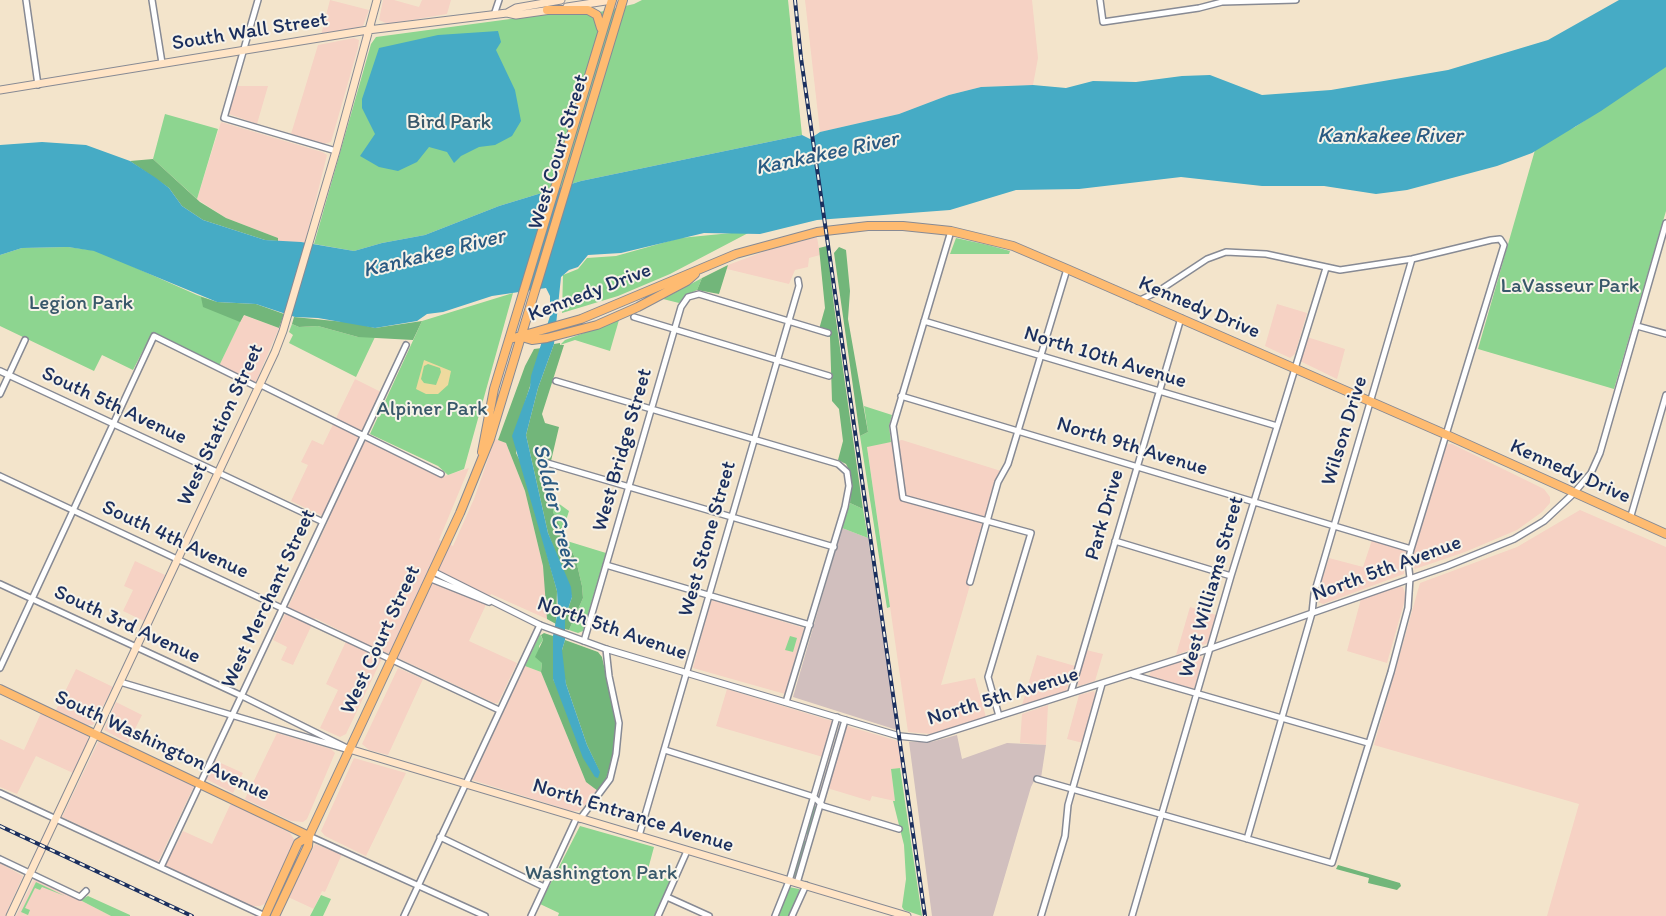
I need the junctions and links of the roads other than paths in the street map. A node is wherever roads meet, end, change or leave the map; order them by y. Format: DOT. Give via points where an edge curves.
graph roads {
  1 [pos="26,0"];
  2 [pos="152,0"];
  3 [pos="258,0"];
  4 [pos="377,0"];
  5 [pos="498,0"];
  6 [pos="561,0"];
  7 [pos="612,0"];
  8 [pos="623,0"];
  9 [pos="1100,0"];
  10 [pos="1296,0"];
  11 [pos="1222,1"];
  12 [pos="547,10"];
  13 [pos="507,13"];
  14 [pos="494,14"];
  15 [pos="368,30"];
  16 [pos="602,32"];
  17 [pos="244,52"];
  18 [pos="162,63"];
  19 [pos="38,85"];
  20 [pos="0,90"];
  21 [pos="336,151"];
  22 [pos="1666,223"];
  23 [pos="951,231"];
  24 [pos="1412,260"];
  25 [pos="1326,268"];
  26 [pos="1067,269"];
  27 [pos="699,271"];
  28 [pos="798,280"];
  29 [pos="1138,301"];
  30 [pos="634,317"];
  31 [pos="1181,318"];
  32 [pos="788,321"];
  33 [pos="924,321"];
  34 [pos="1637,326"];
  35 [pos="675,330"];
  36 [pos="828,333"];
  37 [pos="1666,334"];
  38 [pos="522,337"];
  39 [pos="510,339"];
  40 [pos="25,340"];
  41 [pos="406,345"];
  42 [pos="1042,356"];
  43 [pos="777,360"];
  44 [pos="1295,368"];
  45 [pos="0,371"];
  46 [pos="9,375"];
  47 [pos="829,376"];
  48 [pos="556,381"];
  49 [pos="260,387"];
  50 [pos="1159,391"];
  51 [pos="0,394"];
  52 [pos="1666,395"];
  53 [pos="901,396"];
  54 [pos="1371,402"];
  55 [pos="652,409"];
  56 [pos="113,424"];
  57 [pos="1277,426"];
  58 [pos="1018,430"];
  59 [pos="364,435"];
  60 [pos="1447,435"];
  61 [pos="753,440"];
  62 [pos="482,457"];
  63 [pos="544,462"];
  64 [pos="1137,465"];
  65 [pos="219,473"];
  66 [pos="441,474"];
  67 [pos="0,476"];
  68 [pos="629,487"];
  69 [pos="1573,494"];
  70 [pos="1254,501"];
  71 [pos="73,510"];
  72 [pos="732,517"];
  73 [pos="1630,518"];
  74 [pos="988,521"];
  75 [pos="323,522"];
  76 [pos="1334,526"];
  77 [pos="1666,534"];
  78 [pos="1115,541"];
  79 [pos="834,547"];
  80 [pos="1411,549"];
  81 [pos="178,560"];
  82 [pos="606,565"];
  83 [pos="430,575"];
  84 [pos="1231,576"];
  85 [pos="1410,578"];
  86 [pos="970,582"];
  87 [pos="0,584"];
  88 [pos="710,595"];
  89 [pos="32,599"];
  90 [pos="282,609"];
  91 [pos="1312,613"];
  92 [pos="540,625"];
  93 [pos="810,625"];
  94 [pos="584,641"];
  95 [pos="137,647"];
  96 [pos="606,650"];
  97 [pos="1209,650"];
  98 [pos="391,660"];
  99 [pos="0,668"];
  100 [pos="687,672"];
  101 [pos="1133,675"];
  102 [pos="120,682"];
  103 [pos="1102,684"];
  104 [pos="0,689"];
  105 [pos="1071,692"];
  106 [pos="1197,694"];
  107 [pos="242,696"];
  108 [pos="786,702"];
  109 [pos="499,710"];
  110 [pos="233,714"];
  111 [pos="999,716"];
  112 [pos="837,717"];
  113 [pos="1282,719"];
  114 [pos="845,720"];
  115 [pos="96,734"];
  116 [pos="1368,743"];
  117 [pos="349,749"];
  118 [pos="665,750"];
  119 [pos="1037,779"];
  120 [pos="201,783"];
  121 [pos="464,784"];
  122 [pos="1073,788"];
  123 [pos="0,793"];
  124 [pos="814,797"];
  125 [pos="820,802"];
  126 [pos="1161,814"];
  127 [pos="56,818"];
  128 [pos="578,819"];
  129 [pos="898,829"];
  130 [pos="309,836"];
  131 [pos="639,836"];
  132 [pos="440,837"];
  133 [pos="1247,839"];
  134 [pos="687,851"];
  135 [pos="0,858"];
  136 [pos="161,868"];
  137 [pos="30,873"];
  138 [pos="789,881"];
  139 [pos="797,883"];
  140 [pos="418,885"];
  141 [pos="806,886"];
  142 [pos="544,887"];
  143 [pos="86,891"];
  144 [pos="667,896"];
  145 [pos="10,916"];
  146 [pos="265,916"];
  147 [pos="275,916"];
  148 [pos="404,916"];
  149 [pos="485,916"];
  150 [pos="530,916"];
  151 [pos="658,916"];
  152 [pos="709,916"];
  153 [pos="775,916"];
  154 [pos="792,916"];
  155 [pos="906,916"];
  156 [pos="1041,916"];
  157 [pos="1132,916"];
  1 -- 19 [label="street"];
  2 -- 18 [label="street"];
  3 -- 17 [label="street"];
  4 -- 15 [label="main road, West Station Street"];
  5 -- 14 [label="street"];
  6 -- 13 [label="main road, South Wall Street" via="516,8"];
  7 -- 12 [label="main road, South Wall Street"];
  7 -- 16 [label="main road, West Court Street"];
  8 -- 38 [label="main road, West Court Street"];
  9 -- 11 [label="street" via="1103,22 1199,8"];
  10 -- 11 [label="street"];
  12 -- 13 [label="main road, South Wall Street"];
  12 -- 16 [label="main road" via="592,11 599,19"];
  13 -- 14 [label="main road, South Wall Street"];
  14 -- 15 [label="main road, South Wall Street"];
  15 -- 17 [label="main road, South Wall Street"];
  15 -- 21 [label="main road, West Station Street"];
  16 -- 39 [label="main road, West Court Street"];
  17 -- 18 [label="main road, South Wall Street"];
  17 -- 21 [label="street" via="224,118"];
  18 -- 19 [label="main road, South Wall Street"];
  19 -- 20 [label="main road, South Wall Street"];
  21 -- 49 [label="main road, West Station Street" via="283,331"];
  22 -- 34 [label="street"];
  23 -- 26 [label="main road, Kennedy Drive" via="1013,246"];
  23 -- 27 [label="main road, Kennedy Drive" via="876,226 817,232 736,254"];
  23 -- 33 [label="street"];
  24 -- 25 [label="street" via="1350,269"];
  24 -- 54 [label="street, Wilson Drive"];
  24 -- 60 [label="street" via="1491,240 1500,239 1504,244"];
  25 -- 29 [label="street" via="1274,255 1226,252 1207,259"];
  25 -- 44 [label="street, West Williams Street"];
  26 -- 29 [label="main road, Kennedy Drive"];
  26 -- 42 [label="street"];
  27 -- 38 [label="main road, Kennedy Drive" via="575,321"];
  27 -- 38 [label="main road, Kennedy Drive" via="687,281 638,307 571,333 532,340"];
  28 -- 32 [label="street, West Stone Street"];
  29 -- 31 [label="main road, Kennedy Drive"];
  30 -- 35 [label="street"];
  31 -- 44 [label="main road, Kennedy Drive"];
  31 -- 50 [label="street, Park Drive"];
  32 -- 35 [label="street, West Bridge Street" via="699,294 688,297 681,307"];
  32 -- 36 [label="street"];
  32 -- 43 [label="street, West Stone Street"];
  33 -- 42 [label="street, North 10th Avenue"];
  33 -- 53 [label="street"];
  34 -- 37 [label="street"];
  34 -- 69 [label="street" via="1596,464"];
  35 -- 43 [label="street"];
  35 -- 55 [label="street, West Bridge Street"];
  38 -- 39 [label="main road, Kennedy Drive"];
  38 -- 62 [label="main road, West Court Street"];
  39 -- 62 [label="main road, West Court Street" via="494,389"];
  40 -- 46 [label="street"];
  41 -- 59 [label="street, West Merchant Street"];
  42 -- 50 [label="street, North 10th Avenue"];
  42 -- 58 [label="street"];
  43 -- 47 [label="street"];
  43 -- 61 [label="street, West Stone Street"];
  44 -- 54 [label="main road, Kennedy Drive"];
  44 -- 57 [label="street, West Williams Street"];
  45 -- 46 [label="street, South 5th Avenue"];
  46 -- 51 [label="street"];
  46 -- 56 [label="street, South 5th Avenue"];
  48 -- 55 [label="street"];
  49 -- 56 [label="street" via="154,336"];
  49 -- 59 [label="street"];
  49 -- 65 [label="main road, West Station Street"];
  50 -- 57 [label="street, North 10th Avenue"];
  50 -- 64 [label="street, Park Drive"];
  52 -- 73 [label="street"];
  53 -- 58 [label="street, North 9th Avenue"];
  53 -- 74 [label="street" via="893,426 903,498"];
  54 -- 60 [label="main road, Kennedy Drive"];
  54 -- 76 [label="street, Wilson Drive"];
  55 -- 61 [label="street"];
  55 -- 68 [label="street, West Bridge Street"];
  56 -- 65 [label="street, South 5th Avenue"];
  56 -- 71 [label="street"];
  57 -- 70 [label="street, West Williams Street"];
  58 -- 64 [label="street, North 9th Avenue"];
  58 -- 74 [label="street" via="1008,464 998,482"];
  59 -- 66 [label="street"];
  59 -- 75 [label="street, West Merchant Street"];
  60 -- 69 [label="main road, Kennedy Drive"];
  60 -- 80 [label="street"];
  61 -- 72 [label="street, West Stone Street"];
  61 -- 79 [label="street" via="842,466 849,478 846,507"];
  62 -- 83 [label="main road, West Court Street"];
  63 -- 68 [label="street"];
  64 -- 70 [label="street, North 9th Avenue"];
  64 -- 78 [label="street, Park Drive"];
  65 -- 75 [label="street, South 5th Avenue"];
  65 -- 81 [label="main road, West Station Street"];
  67 -- 71 [label="street, South 4th Avenue"];
  68 -- 72 [label="street"];
  68 -- 82 [label="street, West Bridge Street"];
  69 -- 73 [label="main road, Kennedy Drive"];
  69 -- 85 [label="street, North 5th Avenue" via="1544,521 1514,539"];
  70 -- 76 [label="street, North 9th Avenue"];
  70 -- 84 [label="street, West Williams Street"];
  71 -- 81 [label="street, South 4th Avenue"];
  71 -- 89 [label="street"];
  72 -- 79 [label="street"];
  72 -- 88 [label="street, West Stone Street"];
  73 -- 77 [label="main road, Kennedy Drive"];
  74 -- 86 [label="street"];
  74 -- 111 [label="street" via="1030,532 988,677"];
  75 -- 90 [label="street, West Merchant Street"];
  76 -- 80 [label="street, North 9th Avenue"];
  76 -- 91 [label="street, Wilson Drive"];
  78 -- 84 [label="street"];
  78 -- 105 [label="street, Park Drive"];
  79 -- 93 [label="street"];
  80 -- 85 [label="street" via="1408,561"];
  81 -- 90 [label="street, South 4th Avenue"];
  81 -- 95 [label="main road, West Station Street"];
  82 -- 88 [label="street"];
  82 -- 94 [label="street, West Bridge Street"];
  83 -- 92 [label="street, North 5th Avenue"];
  83 -- 98 [label="main road, West Court Street"];
  84 -- 97 [label="street, West Williams Street"];
  85 -- 91 [label="street, North 5th Avenue"];
  85 -- 116 [label="street" via="1408,608"];
  87 -- 89 [label="street, South 3rd Avenue"];
  88 -- 93 [label="street"];
  88 -- 100 [label="street, West Stone Street"];
  89 -- 95 [label="street, South 3rd Avenue"];
  89 -- 99 [label="street"];
  90 -- 98 [label="street, South 4th Avenue"];
  90 -- 107 [label="street, West Merchant Street"];
  91 -- 97 [label="street, North 5th Avenue"];
  91 -- 113 [label="street, Wilson Drive"];
  92 -- 94 [label="street, North 5th Avenue"];
  92 -- 109 [label="street"];
  93 -- 108 [label="street"];
  94 -- 96 [label="street, North 5th Avenue"];
  95 -- 102 [label="main road, West Station Street"];
  95 -- 107 [label="street, South 3rd Avenue"];
  96 -- 100 [label="street, North 5th Avenue"];
  96 -- 128 [label="street" via="619,723 616,754 610,779"];
  97 -- 101 [label="street, North 5th Avenue"];
  97 -- 106 [label="street, West Williams Street"];
  98 -- 109 [label="street, South 4th Avenue"];
  98 -- 117 [label="main road, West Court Street"];
  100 -- 108 [label="street, North 5th Avenue"];
  100 -- 118 [label="street, West Stone Street"];
  101 -- 103 [label="street, North 5th Avenue"];
  101 -- 106 [label="street"];
  102 -- 110 [label="street"];
  102 -- 115 [label="main road, West Station Street"];
  103 -- 105 [label="street, North 5th Avenue"];
  103 -- 122 [label="street"];
  104 -- 115 [label="main road, South Washington Avenue"];
  105 -- 111 [label="street, North 5th Avenue"];
  106 -- 113 [label="street"];
  106 -- 126 [label="street, West Williams Street"];
  107 -- 110 [label="street, West Merchant Street"];
  107 -- 117 [label="street, South 3rd Avenue"];
  108 -- 112 [label="street, North 5th Avenue"];
  109 -- 121 [label="street"];
  110 -- 117 [label="street"];
  110 -- 120 [label="street, West Merchant Street"];
  111 -- 114 [label="street, North 5th Avenue" via="927,739 899,736"];
  112 -- 114 [label="street, North 5th Avenue"];
  112 -- 124 [label="street"];
  113 -- 116 [label="street"];
  113 -- 133 [label="street, Wilson Drive"];
  114 -- 125 [label="street"];
  115 -- 120 [label="main road, South Washington Avenue"];
  115 -- 127 [label="main road, West Station Street"];
  116 -- 133 [label="street" via="1332,864"];
  117 -- 121 [label="main road, North Entrance Avenue"];
  117 -- 130 [label="main road, West Court Street"];
  118 -- 124 [label="street"];
  118 -- 131 [label="street, West Stone Street"];
  119 -- 122 [label="street"];
  120 -- 130 [label="main road, South Washington Avenue"];
  120 -- 136 [label="street, West Merchant Street"];
  121 -- 128 [label="main road, North Entrance Avenue"];
  121 -- 132 [label="street"];
  122 -- 126 [label="street"];
  122 -- 156 [label="street" via="1065,836"];
  123 -- 127 [label="street"];
  124 -- 125 [label="street"];
  124 -- 138 [label="street"];
  125 -- 129 [label="street" via="823,806"];
  125 -- 139 [label="street"];
  126 -- 133 [label="street"];
  126 -- 157 [label="street, West Williams Street"];
  127 -- 136 [label="street"];
  127 -- 137 [label="main road, West Station Street"];
  128 -- 131 [label="main road, North Entrance Avenue"];
  128 -- 142 [label="street"];
  130 -- 140 [label="street"];
  130 -- 146 [label="main road, West Court Street" via="298,843"];
  130 -- 147 [label="main road, West Court Street" via="308,846"];
  131 -- 134 [label="main road, North Entrance Avenue"];
  132 -- 140 [label="street"];
  132 -- 142 [label="street"];
  134 -- 138 [label="main road, North Entrance Avenue"];
  134 -- 144 [label="street"];
  135 -- 137 [label="street"];
  136 -- 146 [label="street"];
  137 -- 143 [label="street" via="80,897"];
  137 -- 145 [label="main road, West Station Street"];
  138 -- 139 [label="main road, North Entrance Avenue"];
  138 -- 153 [label="street"];
  139 -- 141 [label="main road, North Entrance Avenue"];
  140 -- 148 [label="street"];
  140 -- 149 [label="street"];
  141 -- 154 [label="street"];
  141 -- 155 [label="main road, North Entrance Avenue"];
  142 -- 150 [label="street"];
  144 -- 151 [label="street"];
  144 -- 152 [label="street"];
}
